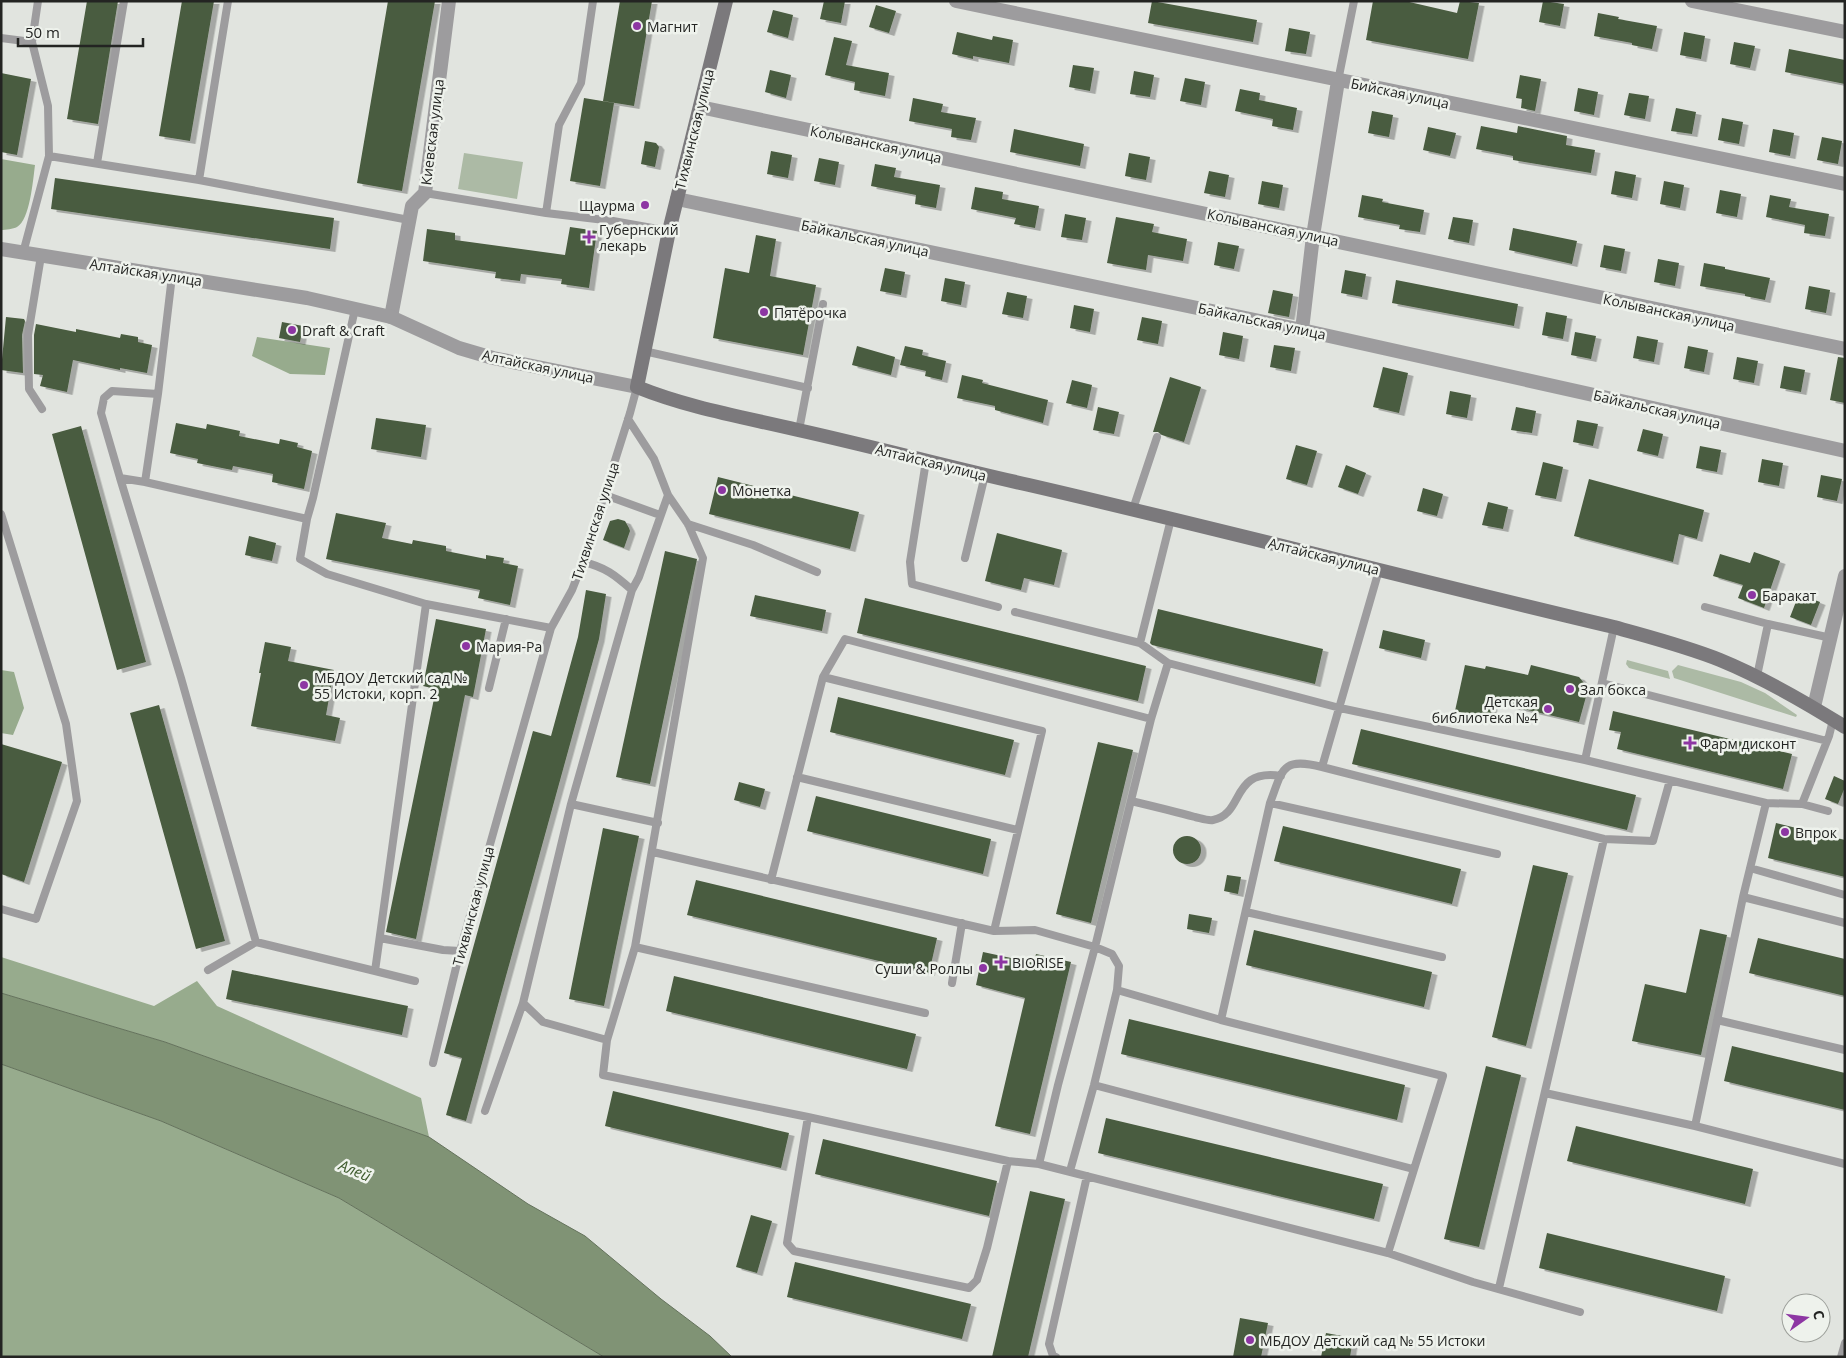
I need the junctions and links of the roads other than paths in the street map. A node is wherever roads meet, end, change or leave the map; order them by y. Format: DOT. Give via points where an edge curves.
graph roads {
  1 [pos="38,1"];
  2 [pos="124,1"];
  3 [pos="228,1"];
  4 [pos="449,1"];
  5 [pos="593,1"];
  6 [pos="726,1"];
  7 [pos="956,1"];
  8 [pos="1354,1"];
  9 [pos="1692,1"];
  10 [pos="1845,32"];
  11 [pos="1,38"];
  12 [pos="32,42"];
  13 [pos="1338,80"];
  14 [pos="700,107"];
  15 [pos="49,156"];
  16 [pos="97,163"];
  17 [pos="199,180"];
  18 [pos="1845,184"];
  19 [pos="425,193"];
  20 [pos="677,199"];
  21 [pos="546,213"];
  22 [pos="409,220"];
  23 [pos="668,231"];
  24 [pos="1313,236"];
  25 [pos="1,250"];
  26 [pos="23,253"];
  27 [pos="41,256"];
  28 [pos="172,276"];
  29 [pos="823,304"];
  30 [pos="355,309"];
  31 [pos="390,317"];
  32 [pos="1302,330"];
  33 [pos="1845,349"];
  34 [pos="644,351"];
  35 [pos="637,386"];
  36 [pos="808,388"];
  37 [pos="158,394"];
  38 [pos="42,409"];
  39 [pos="628,419"];
  40 [pos="799,430"];
  41 [pos="1157,437"];
  42 [pos="1845,451"];
  43 [pos="926,461"];
  44 [pos="985,475"];
  45 [pos="120,478"];
  46 [pos="145,482"];
  47 [pos="604,495"];
  48 [pos="668,495"];
  49 [pos="1133,509"];
  50 [pos="1,514"];
  51 [pos="660,515"];
  52 [pos="307,519"];
  53 [pos="1171,519"];
  54 [pos="688,524"];
  55 [pos="965,558"];
  56 [pos="583,562"];
  57 [pos="1379,570"];
  58 [pos="817,572"];
  59 [pos="1845,576"];
  60 [pos="632,590"];
  61 [pos="426,604"];
  62 [pos="998,607"];
  63 [pos="1705,607"];
  64 [pos="1015,612"];
  65 [pos="506,619"];
  66 [pos="1768,624"];
  67 [pos="1614,627"];
  68 [pos="550,628"];
  69 [pos="1831,638"];
  70 [pos="1140,643"];
  71 [pos="1168,662"];
  72 [pos="1757,676"];
  73 [pos="823,677"];
  74 [pos="1602,683"];
  75 [pos="489,688"];
  76 [pos="1340,708"];
  77 [pos="1814,708"];
  78 [pos="1151,719"];
  79 [pos="1839,724"];
  80 [pos="1827,741"];
  81 [pos="1586,760"];
  82 [pos="1322,767"];
  83 [pos="1281,776"];
  84 [pos="797,777"];
  85 [pos="1670,780"];
  86 [pos="1131,801"];
  87 [pos="1270,803"];
  88 [pos="1766,803"];
  89 [pos="571,804"];
  90 [pos="1802,804"];
  91 [pos="1828,811"];
  92 [pos="658,823"];
  93 [pos="1018,830"];
  94 [pos="1604,840"];
  95 [pos="652,852"];
  96 [pos="1497,854"];
  97 [pos="1750,868"];
  98 [pos="771,880"];
  99 [pos="1845,895"];
  100 [pos="1743,897"];
  101 [pos="1,909"];
  102 [pos="1246,912"];
  103 [pos="962,923"];
  104 [pos="1845,923"];
  105 [pos="994,931"];
  106 [pos="380,938"];
  107 [pos="256,942"];
  108 [pos="635,947"];
  109 [pos="1095,947"];
  110 [pos="460,951"];
  111 [pos="1442,957"];
  112 [pos="208,970"];
  113 [pos="375,971"];
  114 [pos="415,981"];
  115 [pos="952,984"];
  116 [pos="1117,990"];
  117 [pos="523,1003"];
  118 [pos="925,1013"];
  119 [pos="1221,1020"];
  120 [pos="1717,1020"];
  121 [pos="607,1040"];
  122 [pos="1845,1050"];
  123 [pos="433,1063"];
  124 [pos="1094,1085"];
  125 [pos="1545,1092"];
  126 [pos="485,1111"];
  127 [pos="808,1117"];
  128 [pos="1695,1126"];
  129 [pos="1008,1160"];
  130 [pos="1039,1164"];
  131 [pos="1845,1164"];
  132 [pos="1413,1169"];
  133 [pos="1070,1171"];
  134 [pos="1087,1176"];
  135 [pos="1388,1253"];
  136 [pos="1499,1288"];
  137 [pos="1580,1312"];
  138 [pos="1845,1343"];
  139 [pos="1056,1357"];
  140 [pos="1841,1357"];
  1 -- 12 [label="lane"];
  2 -- 16 [label="lane"];
  3 -- 17 [label="lane"];
  4 -- 19 [label="street, Киевская улица"];
  5 -- 21 [label="lane" via="581,83 560,125"];
  6 -- 14 [label="main road, Тихвинская улица"];
  7 -- 13 [label="street, Бийская улица"];
  8 -- 13 [label="lane"];
  9 -- 10 [label="street"];
  11 -- 12 [label="lane"];
  12 -- 15 [label="lane" via="48,106"];
  13 -- 18 [label="street, Бийская улица"];
  13 -- 24 [label="street"];
  14 -- 20 [label="main road, Тихвинская улица"];
  14 -- 24 [label="street, Колыванская улица"];
  15 -- 16 [label="lane"];
  15 -- 26 [label="lane"];
  16 -- 17 [label="lane"];
  17 -- 22 [label="lane"];
  19 -- 21 [label="lane"];
  19 -- 22 [label="street, Киевская улица" via="412,206"];
  20 -- 23 [label="main road, Тихвинская улица"];
  20 -- 32 [label="street, Байкальская улица"];
  21 -- 23 [label="lane"];
  22 -- 31 [label="street, Киевская улица"];
  23 -- 34 [label="main road, Тихвинская улица"];
  24 -- 32 [label="street"];
  24 -- 33 [label="street, Колыванская улица"];
  25 -- 26 [label="street, Алтайская улица"];
  26 -- 27 [label="street, Алтайская улица"];
  27 -- 28 [label="street, Алтайская улица"];
  27 -- 38 [label="lane" via="28,335 29,389"];
  28 -- 30 [label="street, Алтайская улица"];
  28 -- 37 [label="lane"];
  29 -- 36 [label="lane"];
  30 -- 31 [label="street, Алтайская улица"];
  30 -- 52 [label="lane"];
  31 -- 35 [label="street, Алтайская улица" via="458,348 493,358"];
  32 -- 42 [label="street, Байкальская улица"];
  34 -- 35 [label="main road, Тихвинская улица"];
  34 -- 36 [label="lane"];
  35 -- 39 [label="lane, Тихвинская улица"];
  35 -- 40 [label="main road, Алтайская улица" via="696,407"];
  36 -- 40 [label="lane"];
  37 -- 45 [label="lane" via="112,391 104,398 101,413"];
  37 -- 46 [label="lane"];
  39 -- 47 [label="lane, Тихвинская улица"];
  39 -- 48 [label="lane" via="654,459"];
  40 -- 43 [label="main road, Алтайская улица"];
  41 -- 49 [label="lane"];
  43 -- 44 [label="main road, Алтайская улица"];
  43 -- 62 [label="lane" via="910,562 912,584"];
  44 -- 49 [label="main road, Алтайская улица"];
  44 -- 55 [label="lane"];
  45 -- 46 [label="lane"];
  45 -- 107 [label="lane"];
  46 -- 52 [label="lane"];
  47 -- 51 [label="lane"];
  47 -- 56 [label="lane, Тихвинская улица"];
  48 -- 51 [label="lane"];
  48 -- 54 [label="lane"];
  49 -- 53 [label="main road, Алтайская улица"];
  50 -- 101 [label="lane" via="66,724 77,801 36,919"];
  51 -- 60 [label="lane"];
  52 -- 61 [label="lane" via="300,559 327,574"];
  53 -- 57 [label="main road, Алтайская улица"];
  53 -- 70 [label="lane"];
  54 -- 58 [label="lane" via="753,545"];
  54 -- 92 [label="lane" via="703,558"];
  56 -- 60 [label="lane" via="601,567"];
  56 -- 68 [label="lane, Тихвинская улица" via="572,590"];
  57 -- 67 [label="main road, Алтайская улица"];
  57 -- 76 [label="lane"];
  59 -- 69 [label="street"];
  60 -- 89 [label="lane"];
  61 -- 65 [label="lane"];
  61 -- 106 [label="lane"];
  63 -- 66 [label="lane"];
  64 -- 70 [label="lane"];
  65 -- 68 [label="lane"];
  65 -- 75 [label="lane"];
  66 -- 69 [label="lane"];
  66 -- 72 [label="lane"];
  67 -- 72 [label="main road, Алтайская улица" via="1675,645"];
  67 -- 74 [label="lane"];
  68 -- 110 [label="lane, Тихвинская улица"];
  69 -- 77 [label="street"];
  70 -- 71 [label="lane"];
  71 -- 76 [label="lane"];
  71 -- 78 [label="lane"];
  72 -- 77 [label="main road, Алтайская улица"];
  73 -- 78 [label="lane" via="845,639"];
  73 -- 84 [label="lane"];
  73 -- 93 [label="lane" via="1042,731"];
  74 -- 80 [label="lane"];
  74 -- 81 [label="lane"];
  76 -- 81 [label="lane"];
  76 -- 82 [label="lane"];
  77 -- 79 [label="main road, Алтайская улица"];
  78 -- 86 [label="lane"];
  79 -- 80 [label="lane"];
  80 -- 90 [label="lane"];
  81 -- 85 [label="lane"];
  82 -- 83 [label="lane" via="1302,762 1292,764 1282,771"];
  82 -- 94 [label="lane"];
  83 -- 86 [label="lane" via="1255,776 1226,814 1212,821"];
  83 -- 87 [label="lane"];
  84 -- 93 [label="lane"];
  84 -- 98 [label="lane"];
  85 -- 88 [label="lane"];
  85 -- 94 [label="lane" via="1653,841"];
  86 -- 109 [label="lane"];
  87 -- 96 [label="lane"];
  87 -- 102 [label="lane"];
  88 -- 90 [label="lane"];
  88 -- 97 [label="lane"];
  89 -- 92 [label="lane"];
  89 -- 117 [label="lane"];
  90 -- 91 [label="lane"];
  92 -- 95 [label="lane"];
  93 -- 105 [label="lane"];
  94 -- 125 [label="lane"];
  95 -- 98 [label="lane"];
  95 -- 108 [label="lane"];
  97 -- 99 [label="lane"];
  97 -- 100 [label="lane"];
  98 -- 103 [label="lane"];
  100 -- 104 [label="lane"];
  100 -- 120 [label="lane"];
  102 -- 111 [label="lane"];
  102 -- 119 [label="lane"];
  103 -- 105 [label="lane"];
  103 -- 115 [label="lane"];
  105 -- 109 [label="lane" via="1035,930"];
  106 -- 110 [label="lane"];
  106 -- 113 [label="lane"];
  107 -- 112 [label="lane"];
  107 -- 113 [label="lane"];
  108 -- 118 [label="lane"];
  108 -- 121 [label="lane"];
  109 -- 116 [label="lane" via="1112,954 1119,966"];
  109 -- 130 [label="lane"];
  110 -- 123 [label="lane, Тихвинская улица"];
  113 -- 114 [label="lane"];
  116 -- 119 [label="lane"];
  116 -- 124 [label="lane"];
  117 -- 121 [label="lane" via="543,1022"];
  117 -- 126 [label="lane"];
  119 -- 132 [label="lane" via="1443,1076"];
  120 -- 122 [label="lane"];
  120 -- 128 [label="lane"];
  121 -- 127 [label="lane" via="603,1075"];
  124 -- 132 [label="lane"];
  124 -- 133 [label="lane"];
  125 -- 128 [label="lane"];
  125 -- 136 [label="lane"];
  127 -- 129 [label="lane"];
  127 -- 129 [label="lane" via="787,1244 794,1251 969,1288 977,1280 987,1248"];
  128 -- 131 [label="lane"];
  129 -- 130 [label="lane"];
  130 -- 133 [label="lane"];
  132 -- 135 [label="lane"];
  133 -- 134 [label="lane"];
  134 -- 135 [label="lane"];
  134 -- 139 [label="lane" via="1049,1344"];
  135 -- 136 [label="lane"];
  136 -- 137 [label="lane"];
  138 -- 140 [label="lane"];
}
